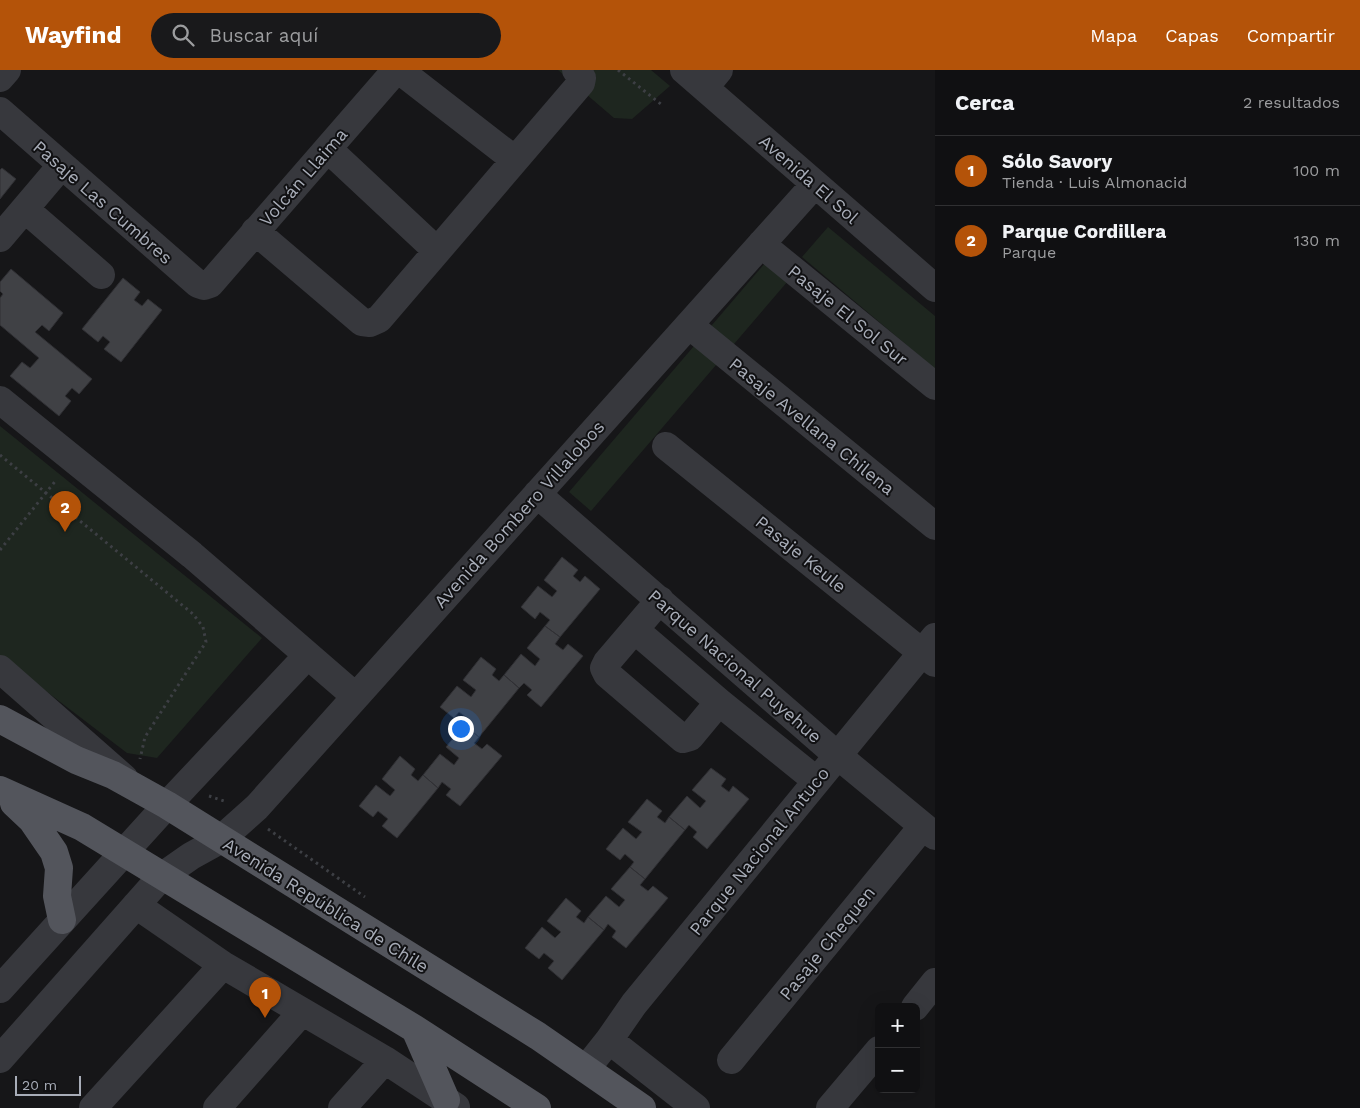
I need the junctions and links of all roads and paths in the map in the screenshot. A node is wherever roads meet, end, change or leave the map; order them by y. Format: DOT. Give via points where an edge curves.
graph roads {
  1 [pos="7,70"];
  2 [pos="398,70"];
  3 [pos="618,70"];
  4 [pos="684,70"];
  5 [pos="579,77"];
  6 [pos="0,78"];
  7 [pos="712,79"];
  8 [pos="662,105"];
  9 [pos="0,111"];
  10 [pos="328,148"];
  11 [pos="515,160"];
  12 [pos="61,166"];
  13 [pos="815,184"];
  14 [pos="26,210"];
  15 [pos="255,231"];
  16 [pos="0,238"];
  17 [pos="761,244"];
  18 [pos="436,250"];
  19 [pos="102,275"];
  20 [pos="210,284"];
  21 [pos="935,288"];
  22 [pos="690,325"];
  23 [pos="935,386"];
  24 [pos="0,400"];
  25 [pos="666,446"];
  26 [pos="73,459"];
  27 [pos="537,494"];
  28 [pos="935,526"];
  29 [pos="0,550"];
  30 [pos="660,600"];
  31 [pos="635,630"];
  32 [pos="931,650"];
  33 [pos="307,656"];
  34 [pos="0,669"];
  35 [pos="355,696"];
  36 [pos="719,702"];
  37 [pos="0,720"];
  38 [pos="837,755"];
  39 [pos="817,781"];
  40 [pos="132,785"];
  41 [pos="0,790"];
  42 [pos="167,805"];
  43 [pos="929,831"];
  44 [pos="220,840"];
  45 [pos="124,853"];
  46 [pos="161,877"];
  47 [pos="136,905"];
  48 [pos="62,920"];
  49 [pos="223,965"];
  50 [pos="5,974"];
  51 [pos="935,982"];
  52 [pos="918,1003"];
  53 [pos="301,1013"];
  54 [pos="415,1029"];
  55 [pos="609,1040"];
  56 [pos="875,1055"];
  57 [pos="0,1059"];
  58 [pos="386,1060"];
  59 [pos="731,1060"];
  60 [pos="586,1069"];
  61 [pos="452,1104"];
  62 [pos="93,1108"];
  63 [pos="217,1108"];
  64 [pos="342,1108"];
  65 [pos="537,1108"];
  66 [pos="642,1108"];
  67 [pos="696,1108"];
  68 [pos="830,1108"];
  1 -- 6 [label="street"];
  2 -- 10 [label="street, Volcán Llaima"];
  2 -- 11 [label="street"];
  3 -- 8 [label="path"];
  4 -- 7 [label="street, Avenida El Sol"];
  5 -- 11 [label="street"];
  7 -- 13 [label="street, Avenida El Sol"];
  9 -- 12 [label="street, Pasaje Las Cumbres"];
  10 -- 15 [label="street, Volcán Llaima"];
  10 -- 18 [label="street"];
  11 -- 18 [label="street"];
  12 -- 14 [label="street"];
  12 -- 20 [label="street, Pasaje Las Cumbres" via="198,284"];
  13 -- 17 [label="street, Avenida Bombero Villalobos"];
  13 -- 21 [label="street, Avenida El Sol"];
  14 -- 16 [label="street"];
  14 -- 19 [label="street"];
  15 -- 18 [label="street" via="362,322 370,324 379,319"];
  15 -- 20 [label="street, Volcán Llaima"];
  17 -- 22 [label="street, Avenida Bombero Villalobos"];
  17 -- 23 [label="street, Pasaje El Sol Sur"];
  22 -- 27 [label="street, Avenida Bombero Villalobos"];
  22 -- 28 [label="street, Pasaje Avellana Chilena"];
  24 -- 26 [label="street"];
  25 -- 32 [label="street, Pasaje Keule"];
  26 -- 29 [label="path"];
  26 -- 33 [label="street" via="192,555"];
  27 -- 30 [label="street, Parque Nacional Puyehue"];
  27 -- 35 [label="street, Avenida Bombero Villalobos"];
  30 -- 31 [label="street"];
  30 -- 38 [label="street, Parque Nacional Puyehue"];
  31 -- 36 [label="street"];
  31 -- 36 [label="street" via="604,668 678,735 683,739 690,737"];
  32 -- 38 [label="street, Parque Nacional Antuco"];
  33 -- 35 [label="street"];
  33 -- 42 [label="street"];
  34 -- 40 [label="street"];
  35 -- 44 [label="street, Avenida Bombero Villalobos" via="257,807"];
  36 -- 39 [label="street"];
  37 -- 40 [label="main road, Avenida República de Chile"];
  38 -- 39 [label="street, Parque Nacional Antuco"];
  38 -- 43 [label="street, Parque Nacional Puyehue"];
  39 -- 55 [label="street, Parque Nacional Antuco" via="634,1004"];
  40 -- 42 [label="main road, Avenida República de Chile"];
  41 -- 45 [label="main road" via="82,827"];
  41 -- 48 [label="main road" via="32,820 54,852 59,868 58,896"];
  42 -- 44 [label="main road, Avenida República de Chile"];
  42 -- 45 [label="street"];
  43 -- 59 [label="street, Pasaje Chequen"];
  44 -- 46 [label="street, Avenida Bombero Villalobos"];
  44 -- 60 [label="main road, Avenida República de Chile" via="538,1036"];
  45 -- 46 [label="main road"];
  45 -- 48 [label="street"];
  46 -- 47 [label="street, Avenida Bombero Villalobos"];
  46 -- 54 [label="main road"];
  47 -- 49 [label="street"];
  47 -- 57 [label="street, Avenida Bombero Villalobos"];
  48 -- 50 [label="street"];
  49 -- 53 [label="street"];
  49 -- 62 [label="street"];
  51 -- 52 [label="street"];
  53 -- 58 [label="street"];
  53 -- 63 [label="street"];
  54 -- 61 [label="main road"];
  54 -- 65 [label="main road"];
  55 -- 60 [label="street, Parque Nacional Antuco"];
  55 -- 67 [label="street"];
  56 -- 68 [label="street"];
  58 -- 61 [label="street"];
  58 -- 64 [label="street"];
  60 -- 66 [label="main road, Avenida República de Chile"];
}
